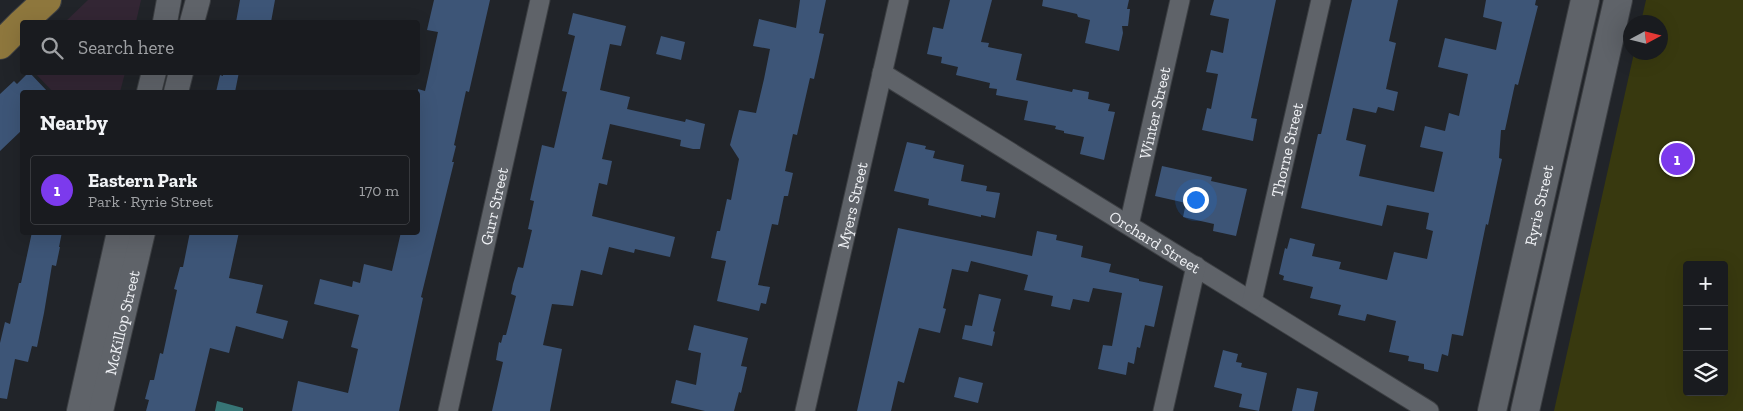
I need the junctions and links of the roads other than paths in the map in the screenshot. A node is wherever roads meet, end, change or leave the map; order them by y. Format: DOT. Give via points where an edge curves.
graph roads {
  1 [pos="47,0"];
  2 [pos="169,0"];
  3 [pos="198,0"];
  4 [pos="540,0"];
  5 [pos="899,0"];
  6 [pos="1180,0"];
  7 [pos="1321,0"];
  8 [pos="1585,0"];
  9 [pos="1618,0"];
  10 [pos="26,20"];
  11 [pos="164,20"];
  12 [pos="193,20"];
  13 [pos="20,26"];
  14 [pos="0,45"];
  15 [pos="882,72"];
  16 [pos="153,75"];
  17 [pos="180,75"];
  18 [pos="150,90"];
  19 [pos="176,90"];
  20 [pos="1128,225"];
  21 [pos="117,235"];
  22 [pos="142,235"];
  23 [pos="1196,266"];
  24 [pos="1252,301"];
  25 [pos="79,411"];
  26 [pos="101,411"];
  27 [pos="448,411"];
  28 [pos="805,411"];
  29 [pos="1163,411"];
  30 [pos="1429,411"];
  31 [pos="1492,411"];
  32 [pos="1525,411"];
  1 -- 10 [label="highway"];
  2 -- 11 [label="street"];
  3 -- 12 [label="street"];
  4 -- 27 [label="street, Gurr Street"];
  5 -- 15 [label="street, Myers Street"];
  6 -- 20 [label="street, Winter Street"];
  7 -- 24 [label="street, Thorne Street"];
  8 -- 31 [label="main road, Ryrie Street"];
  9 -- 32 [label="main road, Ryrie Street"];
  13 -- 14 [label="highway"];
  15 -- 20 [label="street, Orchard Street"];
  15 -- 28 [label="street, Myers Street"];
  16 -- 18 [label="street"];
  17 -- 19 [label="street"];
  20 -- 23 [label="street, Orchard Street"];
  21 -- 25 [label="street, McKillop Street"];
  22 -- 26 [label="street, McKillop Street"];
  23 -- 24 [label="street, Orchard Street"];
  23 -- 29 [label="street"];
  24 -- 30 [label="street, Orchard Street"];
}
